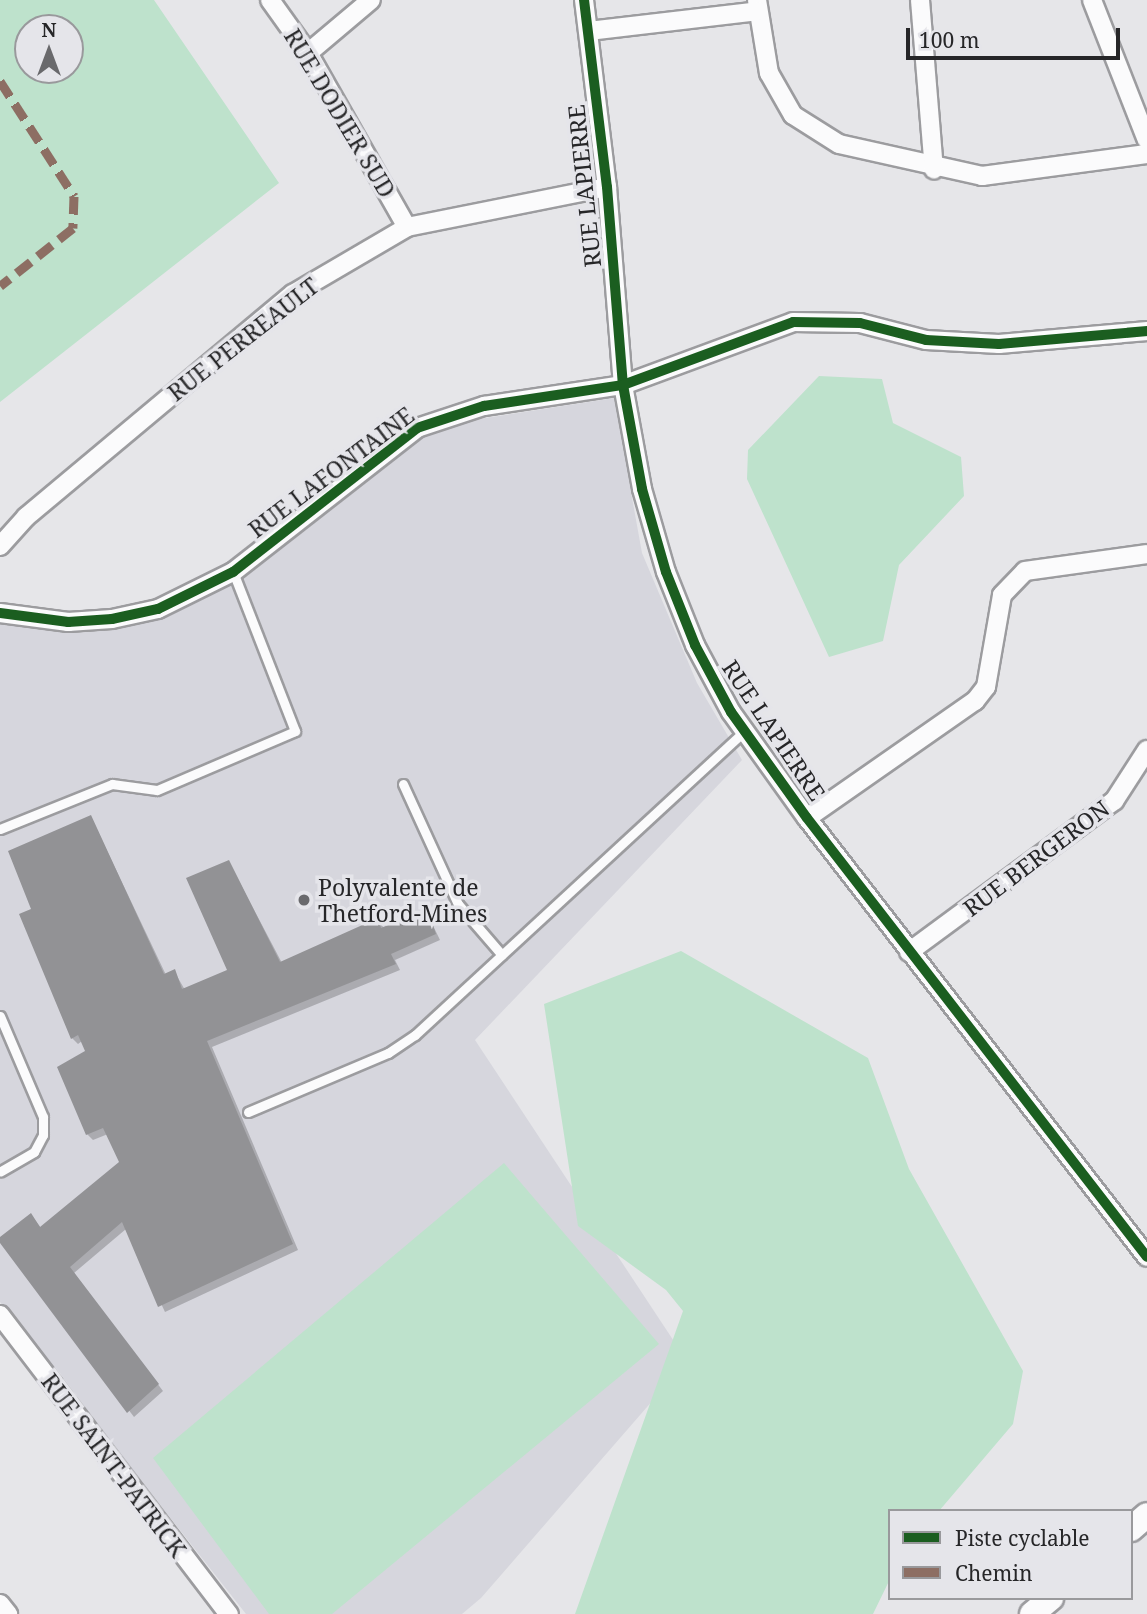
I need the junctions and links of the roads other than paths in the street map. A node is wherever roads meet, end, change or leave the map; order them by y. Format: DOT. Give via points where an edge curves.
graph roads {
  1 [pos="270,0"];
  2 [pos="371,0"];
  3 [pos="584,0"];
  4 [pos="920,0"];
  5 [pos="1093,0"];
  6 [pos="758,6"];
  7 [pos="589,31"];
  8 [pos="308,53"];
  9 [pos="1147,140"];
  10 [pos="1147,154"];
  11 [pos="934,169"];
  12 [pos="607,187"];
  13 [pos="407,227"];
  14 [pos="1147,331"];
  15 [pos="624,386"];
  16 [pos="0,546"];
  17 [pos="1147,554"];
  18 [pos="233,572"];
  19 [pos="0,613"];
  20 [pos="746,731"];
  21 [pos="1147,750"];
  22 [pos="403,785"];
  23 [pos="807,818"];
  24 [pos="0,829"];
  25 [pos="909,952"];
  26 [pos="502,955"];
  27 [pos="0,1016"];
  28 [pos="247,1112"];
  29 [pos="0,1172"];
  30 [pos="1147,1257"];
  31 [pos="0,1315"];
  32 [pos="1147,1515"];
  33 [pos="1133,1526"];
  34 [pos="1049,1600"];
  35 [pos="0,1604"];
  36 [pos="8,1614"];
  37 [pos="229,1614"];
  38 [pos="1032,1614"];
  1 -- 8 [label="street, RUE DODIER SUD"];
  2 -- 8 [label="street"];
  3 -- 7 [label="street, RUE LAPIERRE"];
  4 -- 11 [label="street"];
  5 -- 9 [label="street"];
  6 -- 7 [label="street"];
  6 -- 11 [label="street" via="769,73 793,115 839,144"];
  7 -- 12 [label="street, RUE LAPIERRE"];
  8 -- 13 [label="street, RUE DODIER SUD"];
  10 -- 11 [label="street" via="982,176"];
  12 -- 13 [label="street, RUE PERREAULT"];
  12 -- 15 [label="street, RUE LAPIERRE"];
  13 -- 16 [label="street, RUE PERREAULT" via="293,294 26,517"];
  14 -- 15 [label="street, RUE LAFONTAINE" via="999,344 926,340 860,323 793,322"];
  15 -- 18 [label="street, RUE LAFONTAINE" via="484,406 416,428"];
  15 -- 20 [label="street, RUE LAPIERRE" via="642,489 666,572 695,645"];
  17 -- 23 [label="street" via="1025,571 1002,595 986,687 975,701"];
  18 -- 19 [label="street, RUE LAFONTAINE" via="158,609 112,619 68,622"];
  18 -- 24 [label="lane" via="295,731 158,790 112,785"];
  20 -- 23 [label="street, RUE LAPIERRE"];
  20 -- 26 [label="lane"];
  21 -- 25 [label="street, RUE BERGERON" via="1114,801"];
  22 -- 26 [label="lane" via="458,904"];
  23 -- 25 [label="street, RUE LAPIERRE"];
  25 -- 30 [label="street, RUE LAPIERRE"];
  26 -- 28 [label="lane" via="388,1053"];
  27 -- 29 [label="lane" via="43,1117 43,1135 34,1152"];
  31 -- 37 [label="street, RUE SAINT-PATRICK"];
  32 -- 33 [label="street"];
  34 -- 38 [label="street"];
  35 -- 36 [label="street"];
}
